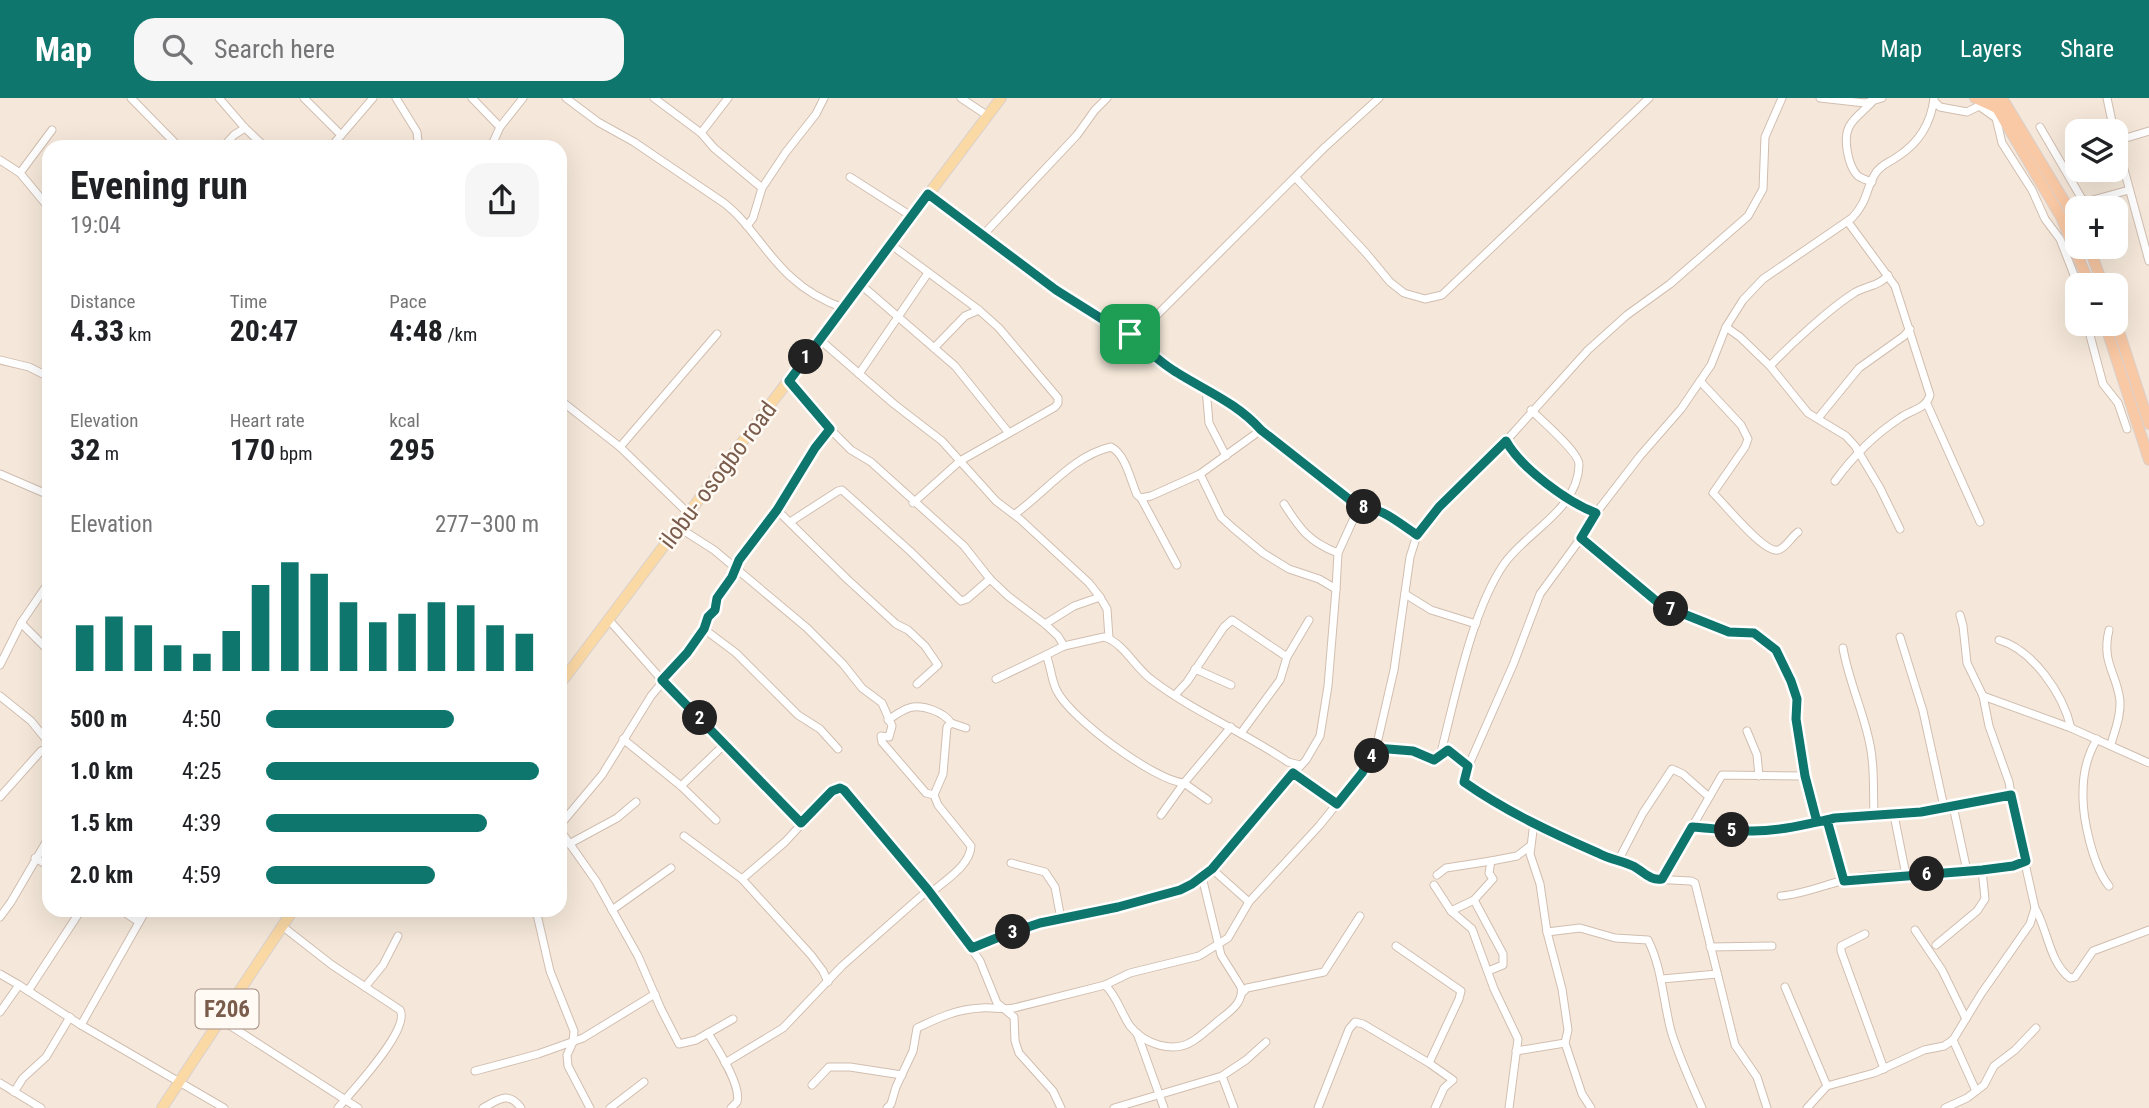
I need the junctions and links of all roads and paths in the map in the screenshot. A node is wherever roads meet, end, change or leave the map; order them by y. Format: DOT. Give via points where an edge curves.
graph roads {
  1 [pos="131,98"];
  2 [pos="219,98"];
  3 [pos="303,98"];
  4 [pos="373,98"];
  5 [pos="396,98"];
  6 [pos="472,98"];
  7 [pos="523,98"];
  8 [pos="566,98"];
  9 [pos="654,98"];
  10 [pos="728,98"];
  11 [pos="824,98"];
  12 [pos="961,98"];
  13 [pos="1001,98"];
  14 [pos="1107,98"];
  15 [pos="1378,98"];
  16 [pos="1649,98"];
  17 [pos="1782,98"];
  18 [pos="1820,98"];
  19 [pos="1882,98"];
  20 [pos="1975,98"];
  21 [pos="2107,98"];
  22 [pos="1934,100"];
  23 [pos="2002,100"];
  24 [pos="1872,103"];
  25 [pos="988,116"];
  26 [pos="2111,119"];
  27 [pos="500,127"];
  28 [pos="2040,127"];
  29 [pos="245,128"];
  30 [pos="52,130"];
  31 [pos="2149,131"];
  32 [pos="701,133"];
  33 [pos="341,135"];
  34 [pos="2128,137"];
  35 [pos="45,140"];
  36 [pos="172,140"];
  37 [pos="229,140"];
  38 [pos="258,140"];
  39 [pos="337,140"];
  40 [pos="417,140"];
  41 [pos="494,140"];
  42 [pos="42,143"];
  43 [pos="0,160"];
  44 [pos="20,173"];
  45 [pos="850,177"];
  46 [pos="1296,178"];
  47 [pos="1872,182"];
  48 [pos="2128,182"];
  49 [pos="762,188"];
  50 [pos="2130,190"];
  51 [pos="928,194"];
  52 [pos="42,200"];
  53 [pos="2065,202"];
  54 [pos="911,216"];
  55 [pos="1848,222"];
  56 [pos="747,226"];
  57 [pos="984,234"];
  58 [pos="890,244"];
  59 [pos="2149,261"];
  60 [pos="928,273"];
  61 [pos="2073,273"];
  62 [pos="2085,273"];
  63 [pos="1888,275"];
  64 [pos="860,284"];
  65 [pos="843,308"];
  66 [pos="979,310"];
  67 [pos="898,317"];
  68 [pos="1726,327"];
  69 [pos="1910,329"];
  70 [pos="716,334"];
  71 [pos="1130,334"];
  72 [pos="2090,336"];
  73 [pos="2109,336"];
  74 [pos="2121,336"];
  75 [pos="819,339"];
  76 [pos="934,348"];
  77 [pos="0,361"];
  78 [pos="1770,366"];
  79 [pos="42,374"];
  80 [pos="859,374"];
  81 [pos="789,381"];
  82 [pos="1700,381"];
  83 [pos="1206,388"];
  84 [pos="1927,404"];
  85 [pos="567,406"];
  86 [pos="1531,410"];
  87 [pos="1819,417"];
  88 [pos="2149,424"];
  89 [pos="830,429"];
  90 [pos="2127,429"];
  91 [pos="1261,430"];
  92 [pos="1009,433"];
  93 [pos="1506,441"];
  94 [pos="620,447"];
  95 [pos="1858,453"];
  96 [pos="1226,456"];
  97 [pos="2149,460"];
  98 [pos="960,461"];
  99 [pos="0,474"];
  100 [pos="1200,474"];
  101 [pos="1835,481"];
  102 [pos="42,492"];
  103 [pos="1141,498"];
  104 [pos="1570,499"];
  105 [pos="913,503"];
  106 [pos="1284,504"];
  107 [pos="1359,507"];
  108 [pos="777,510"];
  109 [pos="688,513"];
  110 [pos="1596,513"];
  111 [pos="1015,514"];
  112 [pos="789,522"];
  113 [pos="1980,522"];
  114 [pos="678,527"];
  115 [pos="1900,529"];
  116 [pos="1798,532"];
  117 [pos="1417,535"];
  118 [pos="1581,538"];
  119 [pos="1338,553"];
  120 [pos="1177,565"];
  121 [pos="735,568"];
  122 [pos="990,579"];
  123 [pos="1336,589"];
  124 [pos="42,592"];
  125 [pos="1405,594"];
  126 [pos="1100,597"];
  127 [pos="1959,615"];
  128 [pos="609,620"];
  129 [pos="1309,620"];
  130 [pos="21,623"];
  131 [pos="1045,624"];
  132 [pos="1476,624"];
  133 [pos="704,629"];
  134 [pos="2109,630"];
  135 [pos="1900,637"];
  136 [pos="1109,638"];
  137 [pos="1998,640"];
  138 [pos="42,644"];
  139 [pos="1064,646"];
  140 [pos="1843,648"];
  141 [pos="1045,655"];
  142 [pos="1287,657"];
  143 [pos="0,665"];
  144 [pos="567,666"];
  145 [pos="1195,669"];
  146 [pos="996,679"];
  147 [pos="662,680"];
  148 [pos="916,684"];
  149 [pos="1231,685"];
  150 [pos="1174,695"];
  151 [pos="0,696"];
  152 [pos="1983,696"];
  153 [pos="888,720"];
  154 [pos="951,723"];
  155 [pos="1231,727"];
  156 [pos="966,728"];
  157 [pos="2071,728"];
  158 [pos="1747,731"];
  159 [pos="1241,733"];
  160 [pos="42,734"];
  161 [pos="622,739"];
  162 [pos="2097,739"];
  163 [pos="726,743"];
  164 [pos="2110,744"];
  165 [pos="1376,748"];
  166 [pos="838,749"];
  167 [pos="42,751"];
  168 [pos="1439,756"];
  169 [pos="2149,763"];
  170 [pos="1300,765"];
  171 [pos="1468,766"];
  172 [pos="1293,773"];
  173 [pos="1759,776"];
  174 [pos="1805,776"];
  175 [pos="1184,783"];
  176 [pos="681,786"];
  177 [pos="934,795"];
  178 [pos="2011,795"];
  179 [pos="1709,796"];
  180 [pos="0,797"];
  181 [pos="1208,800"];
  182 [pos="636,803"];
  183 [pos="1337,804"];
  184 [pos="1953,806"];
  185 [pos="1944,807"];
  186 [pos="1161,815"];
  187 [pos="1894,815"];
  188 [pos="567,816"];
  189 [pos="1874,817"];
  190 [pos="716,820"];
  191 [pos="1827,820"];
  192 [pos="1817,822"];
  193 [pos="801,823"];
  194 [pos="1534,823"];
  195 [pos="1692,827"];
  196 [pos="684,836"];
  197 [pos="567,841"];
  198 [pos="569,844"];
  199 [pos="1530,846"];
  200 [pos="42,848"];
  201 [pos="35,858"];
  202 [pos="1491,861"];
  203 [pos="1618,861"];
  204 [pos="2026,861"];
  205 [pos="42,862"];
  206 [pos="1011,863"];
  207 [pos="671,869"];
  208 [pos="1212,869"];
  209 [pos="1982,870"];
  210 [pos="1967,871"];
  211 [pos="1437,875"];
  212 [pos="1906,875"];
  213 [pos="1202,877"];
  214 [pos="741,879"];
  215 [pos="1662,879"];
  216 [pos="1844,881"];
  217 [pos="1434,885"];
  218 [pos="2109,886"];
  219 [pos="930,891"];
  220 [pos="1782,896"];
  221 [pos="1474,900"];
  222 [pos="1249,902"];
  223 [pos="2035,908"];
  224 [pos="612,910"];
  225 [pos="1451,911"];
  226 [pos="1360,916"];
  227 [pos="0,917"];
  228 [pos="76,917"];
  229 [pos="132,917"];
  230 [pos="142,917"];
  231 [pos="288,917"];
  232 [pos="538,917"];
  233 [pos="1061,919"];
  234 [pos="139,922"];
  235 [pos="282,926"];
  236 [pos="1916,930"];
  237 [pos="2149,930"];
  238 [pos="1547,932"];
  239 [pos="1865,934"];
  240 [pos="398,936"];
  241 [pos="1218,945"];
  242 [pos="1936,945"];
  243 [pos="1396,946"];
  244 [pos="1772,946"];
  245 [pos="1710,947"];
  246 [pos="972,948"];
  247 [pos="1488,971"];
  248 [pos="0,974"];
  249 [pos="1717,974"];
  250 [pos="1662,979"];
  251 [pos="828,982"];
  252 [pos="19,985"];
  253 [pos="1105,985"];
  254 [pos="365,987"];
  255 [pos="1785,987"];
  256 [pos="28,991"];
  257 [pos="1242,993"];
  258 [pos="655,994"];
  259 [pos="1004,1010"];
  260 [pos="0,1012"];
  261 [pos="70,1017"];
  262 [pos="220,1019"];
  263 [pos="733,1019"];
  264 [pos="1966,1019"];
  265 [pos="81,1024"];
  266 [pos="2036,1028"];
  267 [pos="708,1033"];
  268 [pos="1137,1033"];
  269 [pos="1953,1040"];
  270 [pos="573,1042"];
  271 [pos="1266,1042"];
  272 [pos="1565,1043"];
  273 [pos="1516,1051"];
  274 [pos="725,1063"];
  275 [pos="1429,1063"];
  276 [pos="1884,1069"];
  277 [pos="475,1071"];
  278 [pos="902,1074"];
  279 [pos="1222,1076"];
  280 [pos="179,1082"];
  281 [pos="644,1082"];
  282 [pos="0,1084"];
  283 [pos="812,1085"];
  284 [pos="1827,1086"];
  285 [pos="1976,1091"];
  286 [pos="14,1092"];
  287 [pos="1160,1094"];
  288 [pos="345,1099"];
  289 [pos="41,1108"];
  290 [pos="162,1108"];
  291 [pos="224,1108"];
  292 [pos="338,1108"];
  293 [pos="358,1108"];
  294 [pos="483,1108"];
  295 [pos="521,1108"];
  296 [pos="590,1108"];
  297 [pos="610,1108"];
  298 [pos="732,1108"];
  299 [pos="887,1108"];
  300 [pos="1061,1108"];
  301 [pos="1114,1108"];
  302 [pos="1164,1108"];
  303 [pos="1234,1108"];
  304 [pos="1318,1108"];
  305 [pos="1435,1108"];
  306 [pos="1509,1108"];
  307 [pos="1591,1108"];
  308 [pos="1702,1108"];
  309 [pos="1768,1108"];
  310 [pos="1807,1108"];
  311 [pos="1945,1108"];
  1 -- 36 [label="street"];
  2 -- 29 [label="street"];
  3 -- 33 [label="street"];
  4 -- 33 [label="street"];
  5 -- 40 [label="street" via="417,132"];
  6 -- 27 [label="street"];
  7 -- 27 [label="street"];
  8 -- 56 [label="street" via="724,202"];
  9 -- 32 [label="street"];
  10 -- 32 [label="street"];
  11 -- 49 [label="street"];
  12 -- 25 [label="street"];
  13 -- 25 [label="main road, ilobu- osogbo road"];
  14 -- 57 [label="street"];
  15 -- 46 [label="street"];
  16 -- 46 [label="street" via="1442,295 1425,299 1404,293 1390,282"];
  17 -- 86 [label="street" via="1765,137 1763,189 1748,216 1601,337"];
  18 -- 24 [label="street"];
  19 -- 24 [label="street"];
  20 -- 23 [label="highway"];
  21 -- 26 [label="street"];
  22 -- 47 [label="street" via="1918,142 1883,164"];
  22 -- 61 [label="street" via="1940,107 1967,112 1979,106 1996,118 2002,143 2060,239"];
  23 -- 53 [label="highway"];
  23 -- 62 [label="highway"];
  24 -- 47 [label="street" via="1850,124 1846,138 1855,172"];
  25 -- 51 [label="main road, ilobu- osogbo road"];
  27 -- 41 [label="street"];
  28 -- 50 [label="street" via="2082,199"];
  29 -- 37 [label="street"];
  29 -- 38 [label="street"];
  30 -- 35 [label="street"];
  31 -- 34 [label="street"];
  32 -- 49 [label="street"];
  33 -- 39 [label="street"];
  42 -- 44 [label="street"];
  43 -- 44 [label="street"];
  44 -- 52 [label="street"];
  45 -- 54 [label="street"];
  46 -- 71 [label="street" via="1149,323"];
  47 -- 55 [label="street" via="1863,206"];
  48 -- 50 [label="street"];
  49 -- 56 [label="street"];
  50 -- 59 [label="street"];
  51 -- 54 [label="main road, ilobu- osogbo road"];
  51 -- 57 [label="street"];
  54 -- 58 [label="main road, ilobu- osogbo road"];
  55 -- 63 [label="street"];
  55 -- 68 [label="street" via="1763,279"];
  56 -- 65 [label="street" via="791,277 824,301"];
  57 -- 71 [label="street" via="1056,290"];
  58 -- 60 [label="street"];
  58 -- 64 [label="main road, ilobu- osogbo road"];
  60 -- 66 [label="street"];
  60 -- 67 [label="street"];
  63 -- 69 [label="street"];
  63 -- 78 [label="street" via="1856,292"];
  64 -- 65 [label="main road, ilobu- osogbo road"];
  64 -- 67 [label="street"];
  65 -- 75 [label="main road, ilobu- osogbo road"];
  66 -- 76 [label="street" via="965,316"];
  66 -- 92 [label="street" via="1058,398 1055,407"];
  67 -- 76 [label="street"];
  67 -- 80 [label="street"];
  68 -- 78 [label="street"];
  68 -- 82 [label="street"];
  69 -- 84 [label="street" via="1930,390"];
  69 -- 87 [label="street" via="1859,369"];
  70 -- 94 [label="street"];
  71 -- 83 [label="street" via="1175,371"];
  72 -- 90 [label="street" via="2103,384 2118,403"];
  73 -- 97 [label="highway"];
  74 -- 88 [label="highway"];
  75 -- 80 [label="street"];
  75 -- 81 [label="main road, ilobu- osogbo road"];
  76 -- 92 [label="street" via="955,366"];
  77 -- 79 [label="street"];
  78 -- 87 [label="street" via="1798,403"];
  80 -- 98 [label="street"];
  81 -- 89 [label="street"];
  81 -- 109 [label="main road, ilobu- osogbo road"];
  82 -- 110 [label="street"];
  82 -- 116 [label="street" via="1741,425 1748,439 1713,493 1773,551"];
  83 -- 91 [label="street"];
  83 -- 96 [label="street" via="1209,422"];
  84 -- 95 [label="street" via="1898,419"];
  84 -- 113 [label="street"];
  85 -- 94 [label="street"];
  86 -- 93 [label="street"];
  86 -- 104 [label="street" via="1579,461"];
  87 -- 95 [label="street" via="1846,436"];
  89 -- 105 [label="street"];
  89 -- 108 [label="street"];
  91 -- 96 [label="street"];
  91 -- 107 [label="street"];
  92 -- 98 [label="street"];
  93 -- 104 [label="street" via="1516,455"];
  93 -- 117 [label="street"];
  94 -- 109 [label="street"];
  95 -- 101 [label="street"];
  95 -- 115 [label="street"];
  96 -- 100 [label="street"];
  98 -- 105 [label="street"];
  98 -- 111 [label="street" via="996,501"];
  99 -- 102 [label="street"];
  100 -- 103 [label="street"];
  100 -- 123 [label="street" via="1221,517 1233,528 1289,569"];
  103 -- 111 [label="street" via="1123,459 1111,447 1081,460"];
  103 -- 120 [label="street"];
  104 -- 110 [label="street"];
  104 -- 132 [label="street" via="1505,562"];
  105 -- 122 [label="street" via="964,546"];
  106 -- 119 [label="street" via="1303,532"];
  107 -- 117 [label="street" via="1378,510"];
  107 -- 119 [label="street"];
  108 -- 112 [label="street"];
  108 -- 121 [label="street"];
  109 -- 114 [label="main road, ilobu- osogbo road"];
  110 -- 118 [label="street"];
  111 -- 126 [label="street"];
  112 -- 122 [label="street" via="842,490 961,601"];
  112 -- 148 [label="street" via="925,646 938,665"];
  114 -- 121 [label="street"];
  114 -- 128 [label="main road, ilobu- osogbo road"];
  117 -- 125 [label="street"];
  118 -- 171 [label="street" via="1541,594"];
  118 -- 174 [label="street" via="1661,605 1729,632 1754,633 1776,650 1797,699"];
  119 -- 123 [label="street"];
  121 -- 133 [label="street"];
  121 -- 153 [label="street" via="807,628 862,688 882,703"];
  122 -- 131 [label="street"];
  123 -- 170 [label="street" via="1320,736"];
  124 -- 130 [label="street"];
  125 -- 132 [label="street" via="1431,610"];
  125 -- 165 [label="street"];
  126 -- 131 [label="street"];
  126 -- 136 [label="street" via="1107,609"];
  127 -- 152 [label="street" via="1967,663"];
  128 -- 144 [label="main road, ilobu- osogbo road"];
  128 -- 147 [label="street"];
  129 -- 142 [label="street"];
  130 -- 138 [label="street"];
  130 -- 143 [label="street"];
  131 -- 139 [label="street"];
  132 -- 168 [label="street"];
  133 -- 147 [label="street"];
  133 -- 166 [label="street"];
  134 -- 164 [label="street" via="2106,650 2120,703"];
  135 -- 185 [label="street" via="1923,711"];
  136 -- 139 [label="street"];
  136 -- 150 [label="street" via="1141,672"];
  137 -- 157 [label="street" via="2018,647 2047,677"];
  139 -- 141 [label="street"];
  140 -- 189 [label="street" via="1868,736"];
  141 -- 146 [label="street"];
  141 -- 175 [label="street" via="1057,692 1074,713 1121,752"];
  142 -- 145 [label="street" via="1232,620"];
  142 -- 159 [label="street" via="1280,680"];
  145 -- 149 [label="street"];
  145 -- 150 [label="street"];
  147 -- 161 [label="street"];
  147 -- 163 [label="street"];
  150 -- 155 [label="street"];
  151 -- 160 [label="street"];
  152 -- 157 [label="street"];
  152 -- 178 [label="street"];
  153 -- 154 [label="street" via="908,708 924,707"];
  153 -- 177 [label="street" via="892,726 889,737 881,736 882,742 926,793"];
  154 -- 156 [label="street"];
  154 -- 177 [label="street" via="943,774"];
  155 -- 159 [label="street"];
  155 -- 175 [label="street"];
  157 -- 162 [label="street"];
  158 -- 173 [label="street"];
  159 -- 170 [label="street"];
  161 -- 176 [label="street"];
  161 -- 188 [label="street" via="602,775"];
  162 -- 164 [label="street"];
  162 -- 218 [label="street" via="2082,792 2098,866"];
  163 -- 176 [label="street"];
  163 -- 193 [label="street"];
  164 -- 169 [label="street"];
  165 -- 168 [label="street" via="1413,751 1434,760"];
  165 -- 183 [label="street"];
  167 -- 180 [label="street"];
  168 -- 171 [label="street" via="1448,750"];
  170 -- 172 [label="street"];
  171 -- 194 [label="street" via="1464,782"];
  172 -- 183 [label="street"];
  172 -- 208 [label="street"];
  173 -- 174 [label="street"];
  173 -- 179 [label="street" via="1723,775"];
  174 -- 192 [label="street"];
  175 -- 181 [label="street"];
  175 -- 186 [label="street"];
  176 -- 190 [label="street"];
  177 -- 219 [label="street" via="971,846 965,863"];
  178 -- 184 [label="street"];
  178 -- 204 [label="street"];
  179 -- 195 [label="street"];
  179 -- 203 [label="street" via="1672,769"];
  182 -- 198 [label="street"];
  183 -- 222 [label="street"];
  184 -- 185 [label="street"];
  184 -- 210 [label="street"];
  185 -- 187 [label="street"];
  187 -- 189 [label="street"];
  187 -- 212 [label="street"];
  189 -- 191 [label="street"];
  191 -- 192 [label="street"];
  191 -- 216 [label="street"];
  192 -- 195 [label="street" via="1750,832"];
  193 -- 214 [label="street"];
  193 -- 219 [label="street" via="840,788"];
  194 -- 199 [label="street"];
  194 -- 203 [label="street"];
  195 -- 215 [label="street"];
  196 -- 214 [label="street"];
  197 -- 198 [label="street"];
  198 -- 224 [label="street"];
  199 -- 202 [label="street" via="1517,856"];
  199 -- 238 [label="street"];
  200 -- 201 [label="street"];
  201 -- 205 [label="street"];
  201 -- 227 [label="street"];
  202 -- 211 [label="street" via="1446,868"];
  202 -- 221 [label="street" via="1493,879"];
  203 -- 215 [label="street" via="1652,879"];
  204 -- 209 [label="street"];
  204 -- 223 [label="street"];
  206 -- 233 [label="street" via="1045,872 1055,887"];
  207 -- 224 [label="street"];
  208 -- 213 [label="street"];
  208 -- 222 [label="street"];
  209 -- 210 [label="street"];
  209 -- 242 [label="street" via="1985,899"];
  210 -- 212 [label="street"];
  212 -- 216 [label="street"];
  213 -- 233 [label="street" via="1180,890"];
  213 -- 241 [label="street"];
  214 -- 251 [label="street" via="811,955"];
  215 -- 245 [label="street" via="1696,885"];
  216 -- 220 [label="street"];
  217 -- 225 [label="street"];
  219 -- 246 [label="street"];
  219 -- 251 [label="street"];
  221 -- 225 [label="street"];
  221 -- 247 [label="street" via="1503,954 1503,965"];
  222 -- 241 [label="street" via="1228,938"];
  223 -- 237 [label="street" via="2058,965 2070,978 2093,951"];
  223 -- 264 [label="street" via="2030,924"];
  224 -- 258 [label="street"];
  225 -- 247 [label="street" via="1472,929"];
  226 -- 257 [label="street" via="1324,972 1247,988"];
  228 -- 256 [label="street"];
  229 -- 234 [label="street"];
  230 -- 234 [label="street"];
  231 -- 235 [label="main road, F206"];
  232 -- 270 [label="street" via="550,971 574,1031"];
  233 -- 246 [label="street"];
  234 -- 265 [label="street"];
  235 -- 254 [label="street"];
  235 -- 262 [label="main road, F206"];
  236 -- 264 [label="street"];
  238 -- 250 [label="street" via="1580,928 1615,938 1648,940"];
  238 -- 272 [label="street" via="1562,989 1568,1030"];
  239 -- 276 [label="street" via="1841,946 1841,951"];
  240 -- 254 [label="street"];
  241 -- 253 [label="street" via="1199,956 1130,973"];
  241 -- 257 [label="street"];
  243 -- 275 [label="street" via="1461,991"];
  244 -- 245 [label="street"];
  245 -- 249 [label="street"];
  246 -- 259 [label="street"];
  247 -- 273 [label="street" via="1518,1039"];
  248 -- 252 [label="street"];
  249 -- 250 [label="street"];
  249 -- 309 [label="street" via="1735,1045 1757,1077"];
  250 -- 308 [label="street" via="1677,1051"];
  251 -- 274 [label="street" via="786,1019 783,1028"];
  252 -- 256 [label="street"];
  252 -- 260 [label="street"];
  253 -- 259 [label="street"];
  253 -- 268 [label="street"];
  254 -- 288 [label="street" via="400,1010 402,1022 372,1069"];
  255 -- 284 [label="street"];
  256 -- 261 [label="street"];
  257 -- 268 [label="street" via="1236,1005 1192,1042 1167,1047"];
  258 -- 267 [label="street" via="679,1044"];
  258 -- 270 [label="street"];
  259 -- 278 [label="street" via="958,1010 917,1028"];
  259 -- 300 [label="street" via="1014,1017 1019,1053 1053,1091"];
  261 -- 265 [label="street"];
  261 -- 286 [label="street" via="46,1057"];
  262 -- 280 [label="main road, F206"];
  262 -- 288 [label="street"];
  263 -- 267 [label="street"];
  264 -- 269 [label="street"];
  265 -- 280 [label="street"];
  266 -- 285 [label="street" via="1994,1066"];
  267 -- 274 [label="street"];
  268 -- 287 [label="street"];
  269 -- 276 [label="street"];
  269 -- 285 [label="street"];
  270 -- 277 [label="street"];
  270 -- 296 [label="street" via="568,1066"];
  271 -- 279 [label="street"];
  272 -- 273 [label="street"];
  272 -- 307 [label="street"];
  273 -- 306 [label="street"];
  274 -- 298 [label="street" via="739,1096"];
  275 -- 304 [label="street" via="1354,1022"];
  275 -- 305 [label="street" via="1453,1080"];
  276 -- 284 [label="street"];
  278 -- 283 [label="street" via="829,1067"];
  278 -- 299 [label="street"];
  279 -- 287 [label="street"];
  279 -- 303 [label="street"];
  280 -- 290 [label="main road, F206"];
  280 -- 291 [label="street"];
  281 -- 297 [label="street"];
  282 -- 286 [label="street"];
  284 -- 310 [label="street"];
  285 -- 311 [label="street"];
  286 -- 289 [label="street"];
  287 -- 301 [label="street"];
  287 -- 302 [label="street"];
  288 -- 292 [label="street"];
  288 -- 293 [label="street"];
  294 -- 295 [label="street" via="511,1097"];
}
